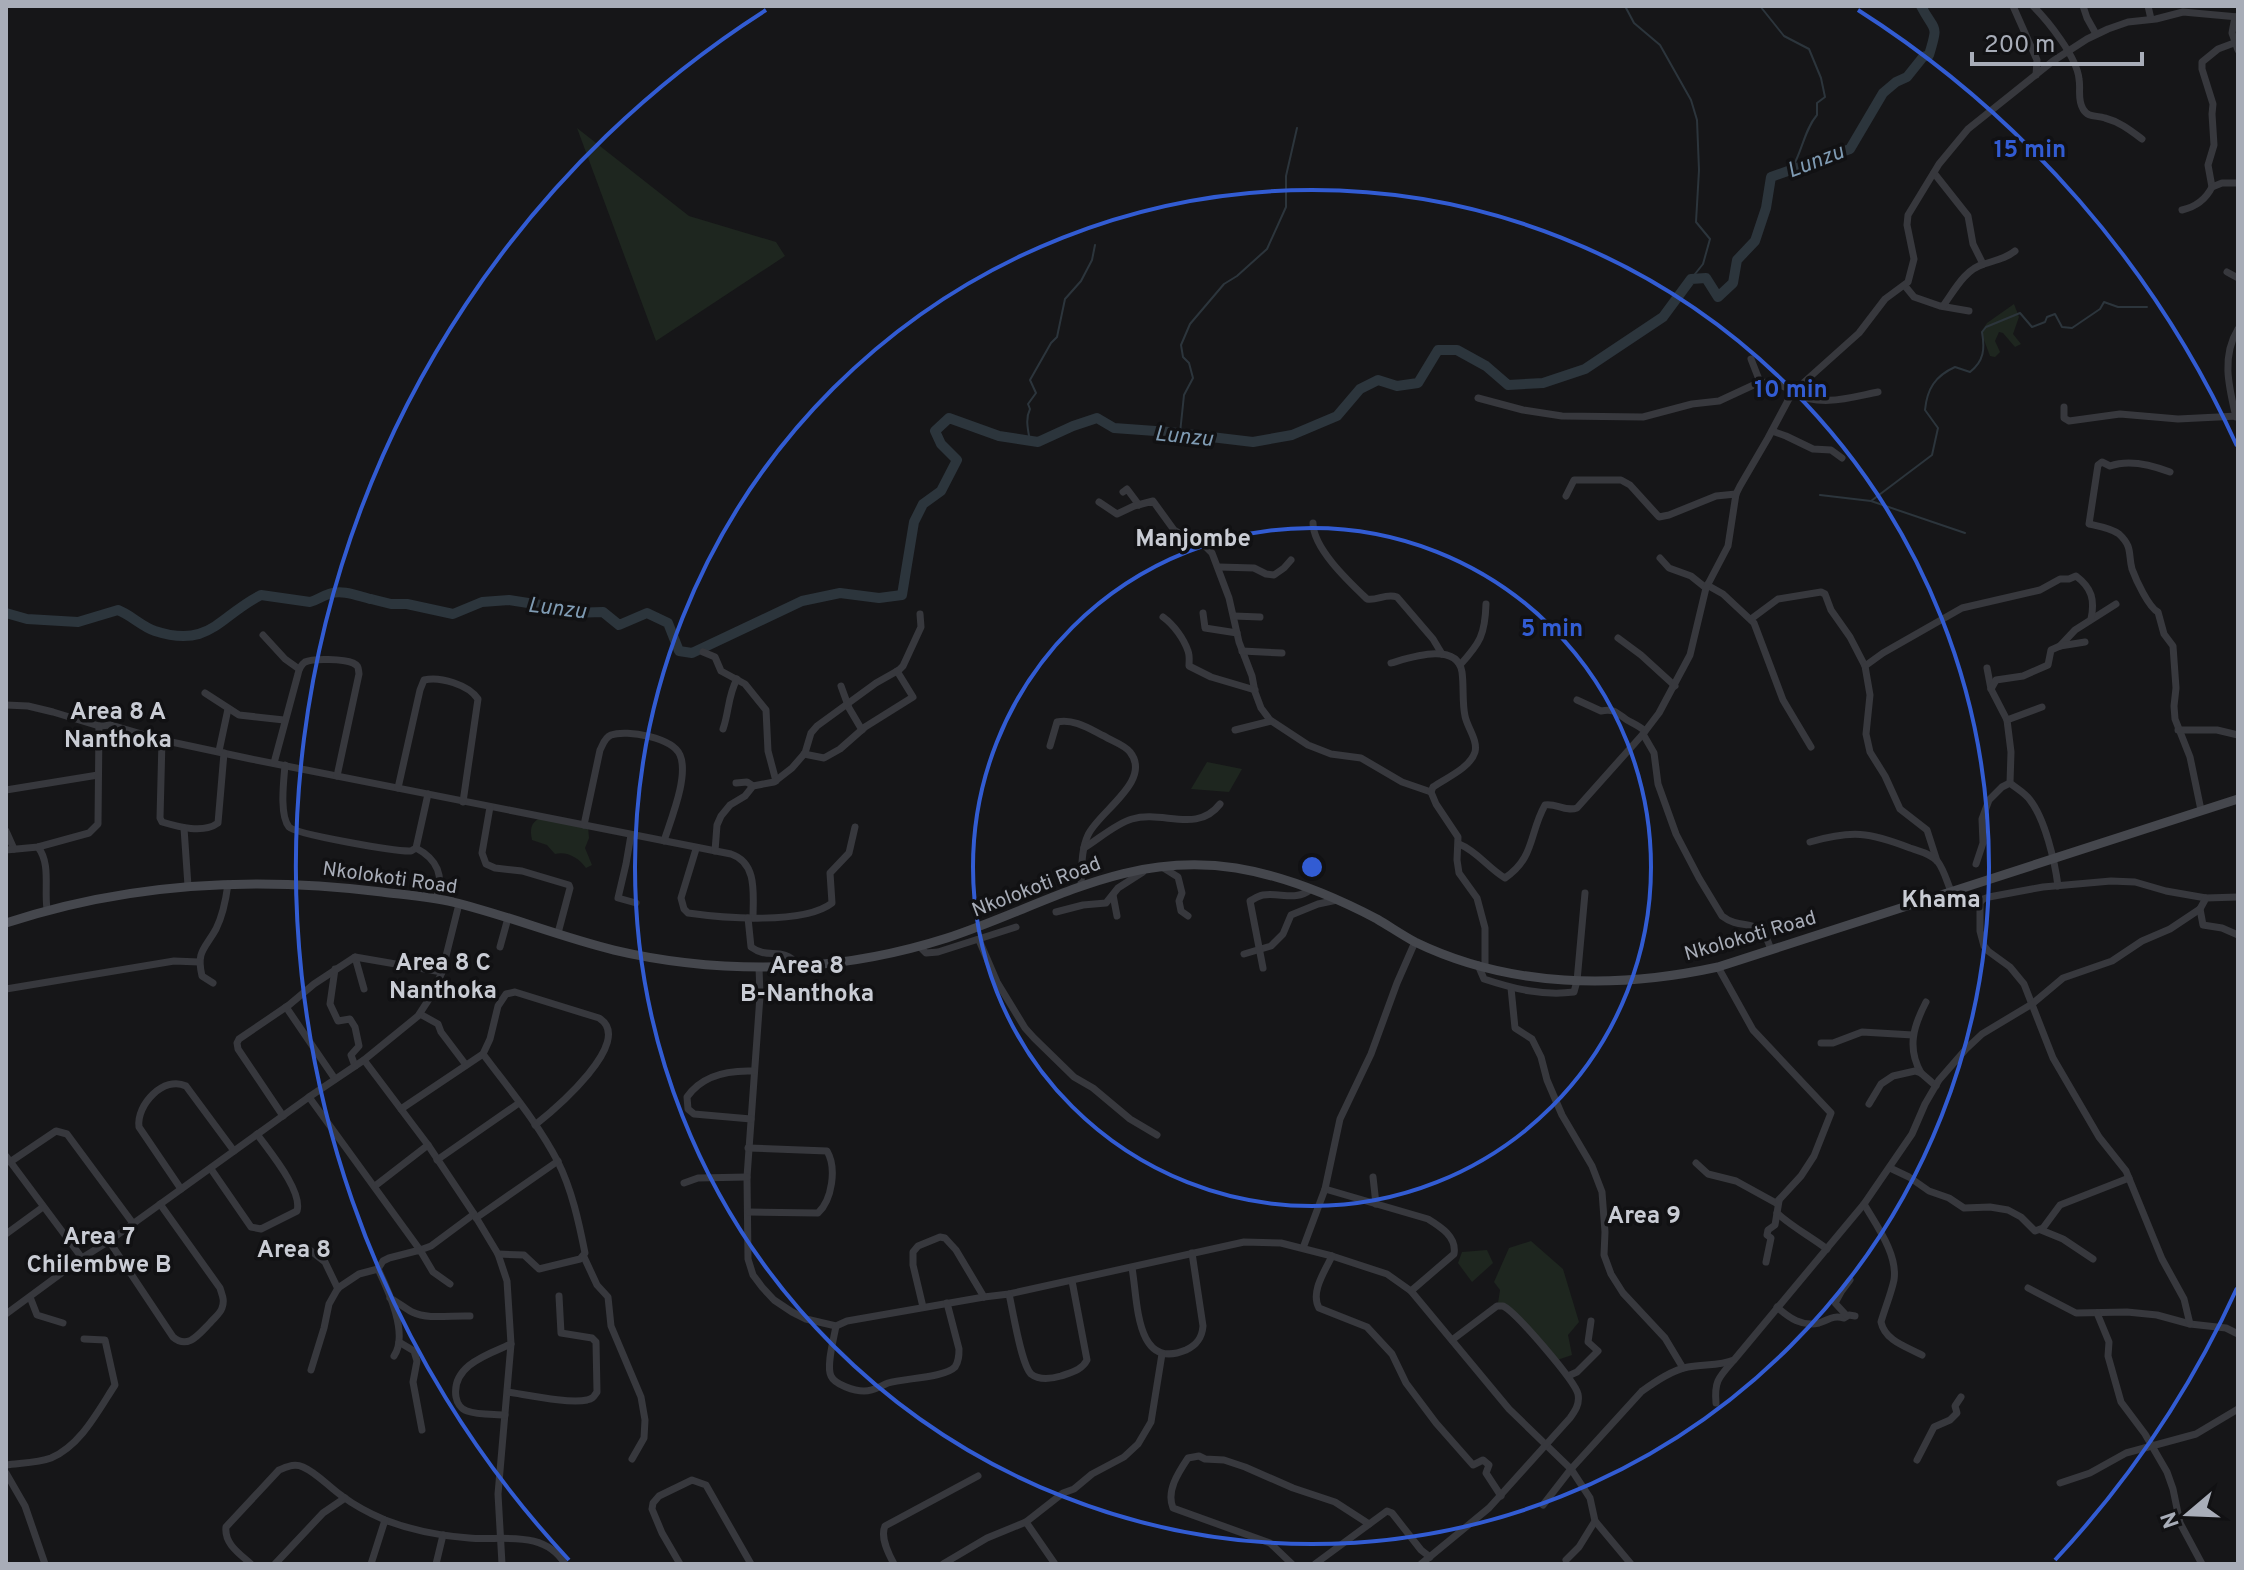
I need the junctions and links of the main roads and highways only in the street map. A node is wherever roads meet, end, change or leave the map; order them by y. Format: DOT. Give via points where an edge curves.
graph roads {
  1 [pos="2238,799"];
  2 [pos="6,923"];
  1 -- 2 [label="main road, Nkolokoti Road" via="1718,967 1635,980 1540,978 1482,966 1415,942 1295,883 1235,868 1183,865 1081,884 919,946 800,966 663,959 617,951 436,899 318,885 188,886 96,899"];
}
